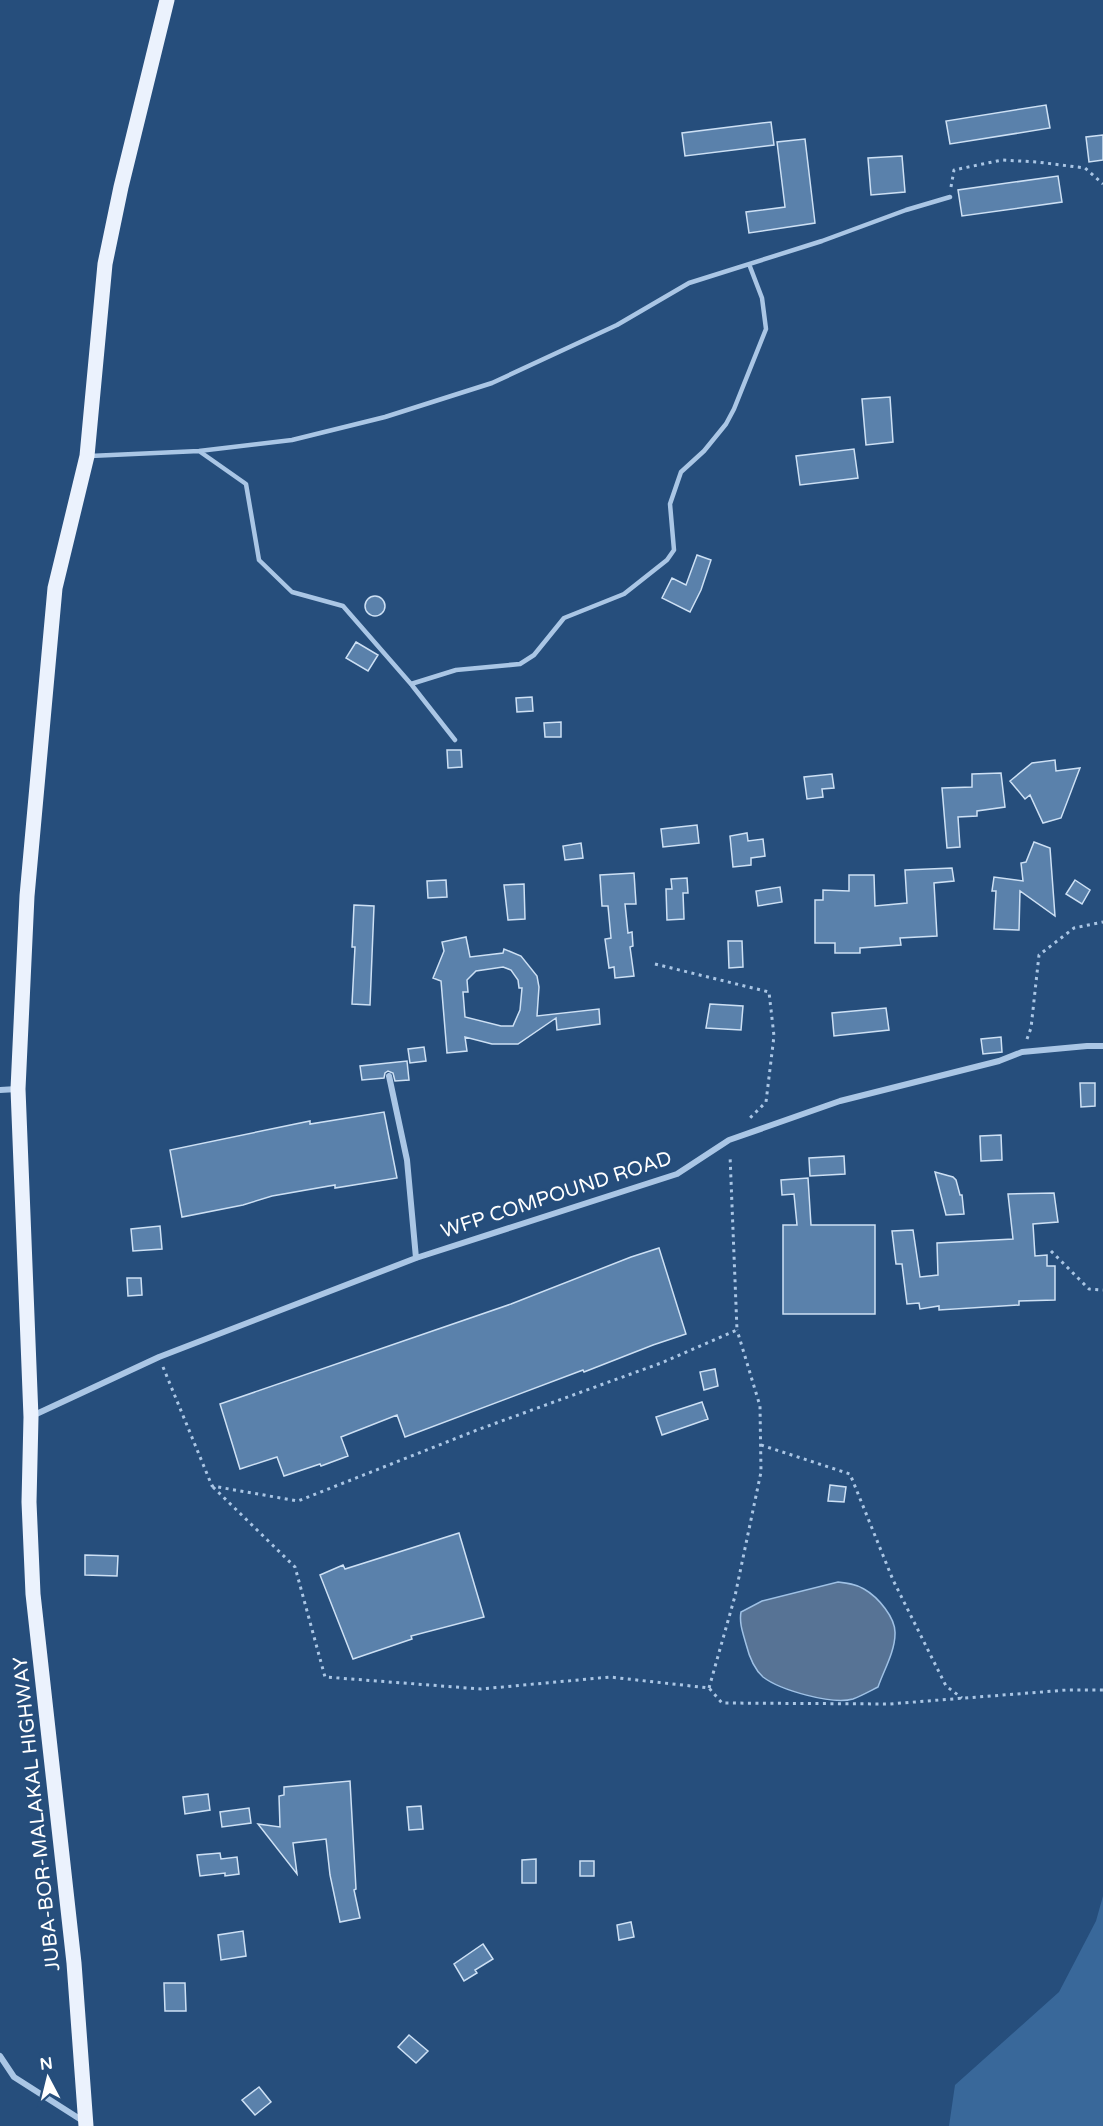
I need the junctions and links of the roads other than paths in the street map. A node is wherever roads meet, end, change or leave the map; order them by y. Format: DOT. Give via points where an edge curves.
graph roads {
  1 [pos="167,0"];
  2 [pos="950,197"];
  3 [pos="749,264"];
  4 [pos="199,451"];
  5 [pos="87,456"];
  6 [pos="411,684"];
  7 [pos="455,740"];
  8 [pos="1103,1046"];
  9 [pos="389,1076"];
  10 [pos="18,1089"];
  11 [pos="0,1090"];
  12 [pos="416,1258"];
  13 [pos="31,1417"];
  14 [pos="0,2056"];
  15 [pos="86,2124"];
  1 -- 5 [label="main road, JUBA-BOR-MALAKAL HIGHWAY" via="105,264"];
  2 -- 3 [label="lane"];
  3 -- 4 [label="lane" via="689,283 617,325 492,383 385,417 292,440"];
  3 -- 6 [label="lane" via="762,298 766,329 726,424 681,472 670,504 674,550 667,560 624,594 564,618 534,656 520,663 456,670"];
  4 -- 5 [label="lane"];
  4 -- 6 [label="lane" via="246,484 259,560 292,592 343,606"];
  5 -- 10 [label="main road, JUBA-BOR-MALAKAL HIGHWAY" via="56,588 48,653 27,896"];
  6 -- 7 [label="lane"];
  8 -- 12 [label="street, WFP COMPOUND ROAD" via="1022,1052 840,1101 729,1140 677,1174"];
  9 -- 12 [label="street" via="407,1160"];
  10 -- 11 [label="street"];
  10 -- 13 [label="main road, JUBA-BOR-MALAKAL HIGHWAY"];
  12 -- 13 [label="street, WFP COMPOUND ROAD" via="159,1357"];
  13 -- 15 [label="main road, JUBA-BOR-MALAKAL HIGHWAY" via="33,1594 74,1963"];
  14 -- 15 [label="street" via="14,2077"];
}
